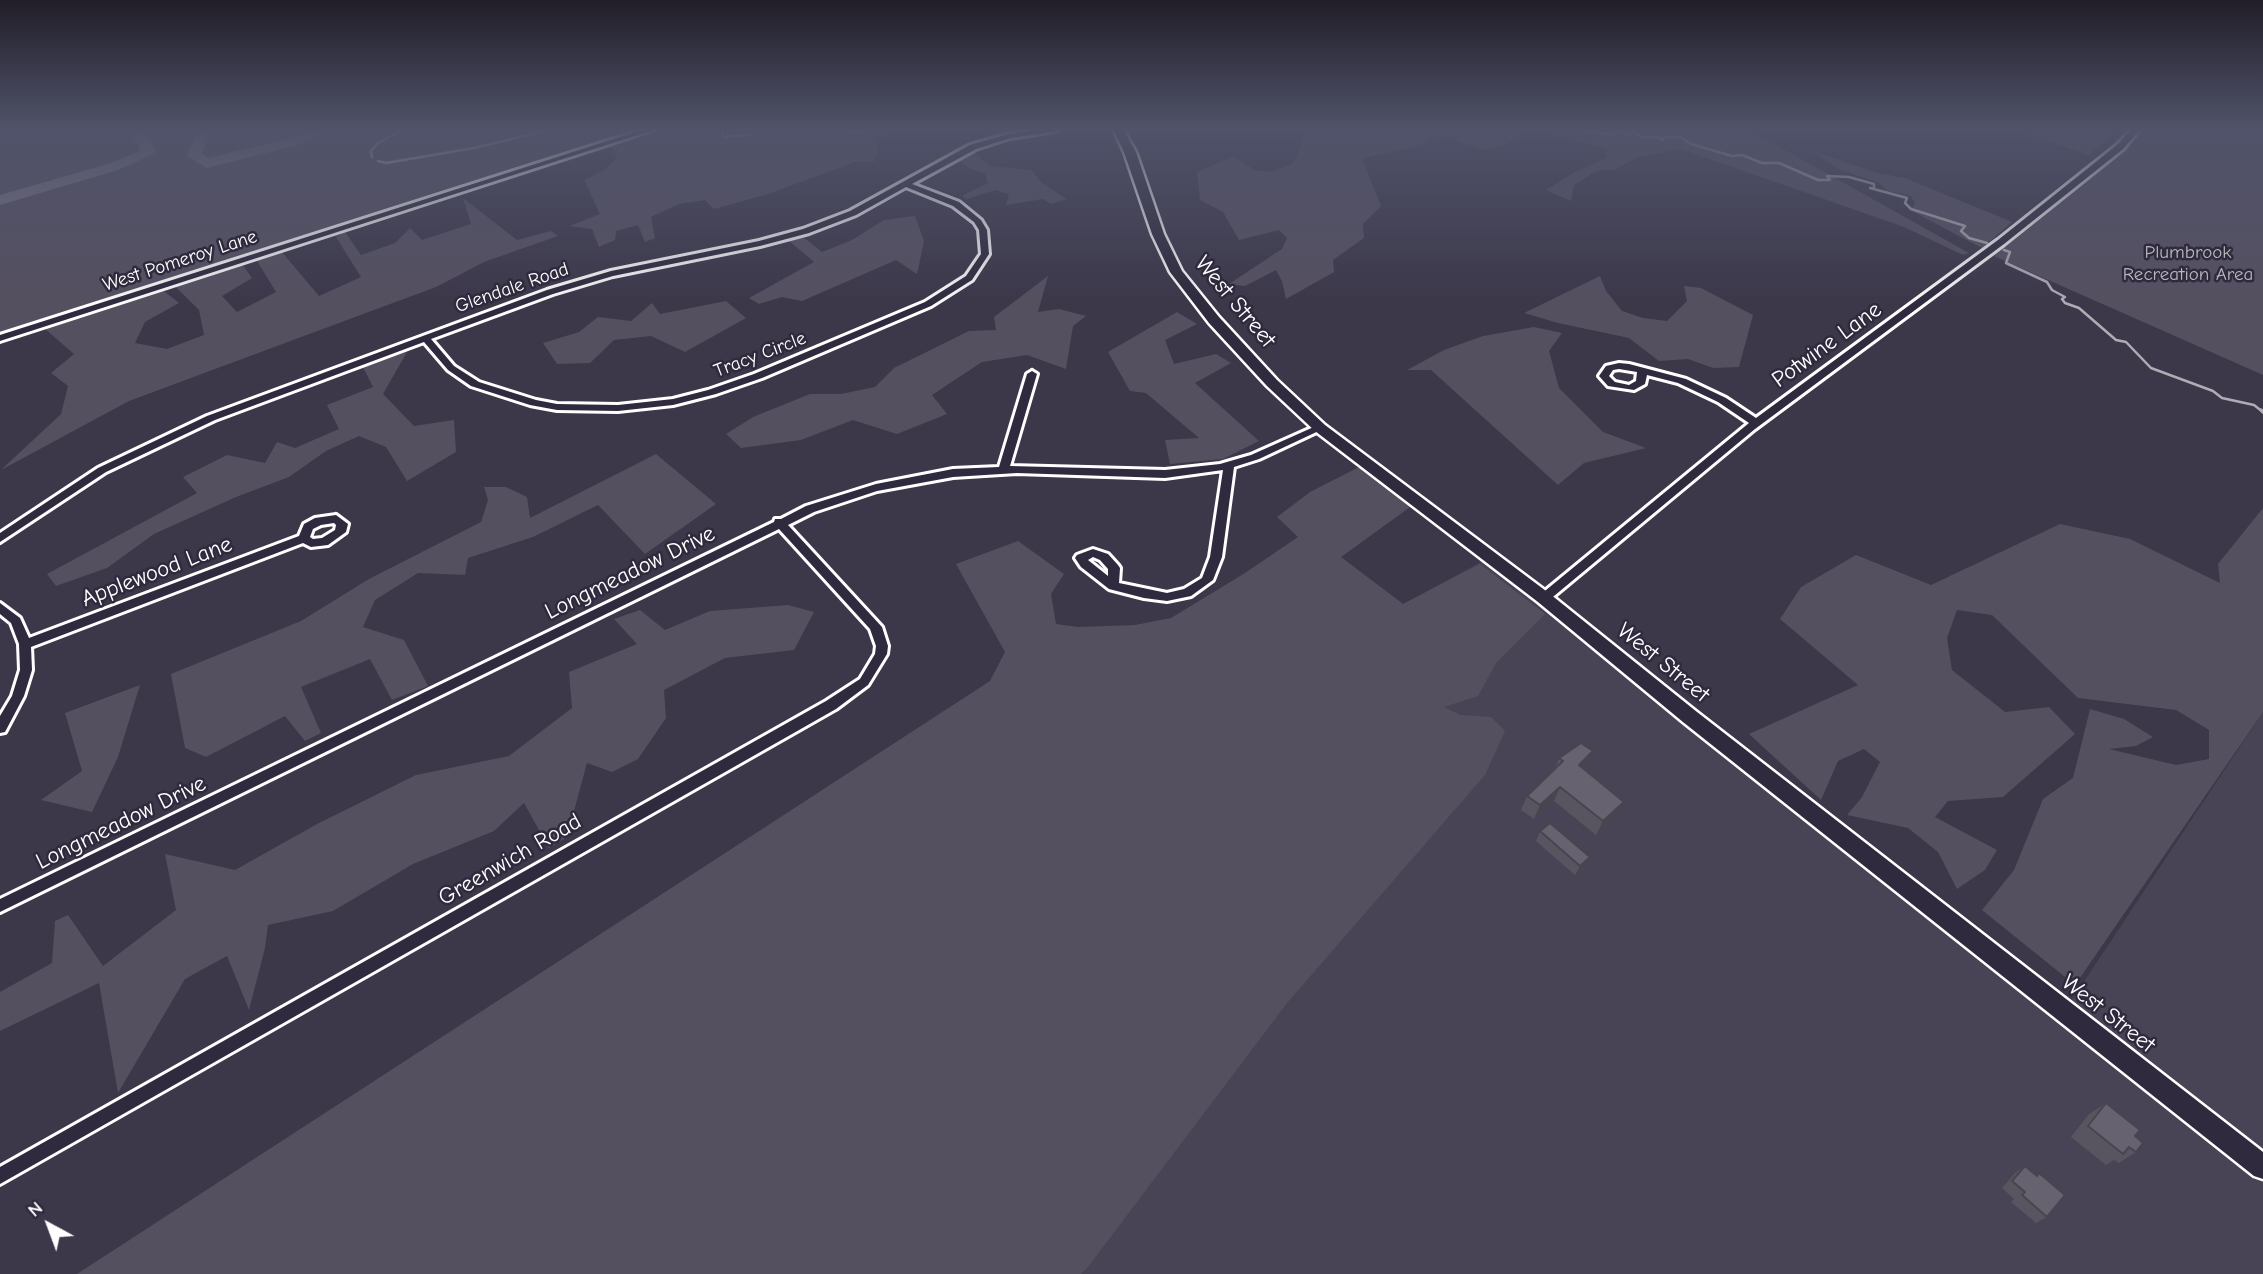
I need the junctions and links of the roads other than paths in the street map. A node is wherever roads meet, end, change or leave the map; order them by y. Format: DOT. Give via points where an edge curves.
graph roads {
  1 [pos="467,188"];
  2 [pos="898,188"];
  3 [pos="917,188"];
  4 [pos="1142,188"];
  5 [pos="2068,188"];
  6 [pos="0,338"];
  7 [pos="425,338"];
  8 [pos="1642,371"];
  9 [pos="1032,374"];
  10 [pos="1756,423"];
  11 [pos="1320,428"];
  12 [pos="1229,465"];
  13 [pos="1003,470"];
  14 [pos="779,523"];
  15 [pos="0,538"];
  16 [pos="304,538"];
  17 [pos="1113,586"];
  18 [pos="1544,598"];
  19 [pos="0,607"];
  20 [pos="25,644"];
  21 [pos="0,728"];
  22 [pos="0,906"];
  23 [pos="2263,1167"];
  24 [pos="0,1176"];
  1 -- 6 [label="street, West Pomeroy Lane"];
  2 -- 7 [label="street, Glendale Road" via="806,231 611,274"];
  3 -- 7 [label="street, Tracy Circle" via="956,204 984,230 985,254 969,278 929,304 712,392 618,408 534,403 475,384 452,368"];
  4 -- 11 [label="main road, West Street" via="1176,272 1272,383"];
  5 -- 10 [label="street, Potwine Lane"];
  7 -- 15 [label="street, Glendale Road" via="147,446 58,496"];
  8 -- 10 [label="street" via="1695,386"];
  9 -- 13 [label="street"];
  10 -- 18 [label="street, Potwine Lane"];
  11 -- 12 [label="street, Longmeadow Drive"];
  11 -- 18 [label="main road, West Street"];
  12 -- 13 [label="street, Longmeadow Drive" via="1165,474"];
  12 -- 17 [label="street" via="1216,557 1207,580 1187,593 1167,597"];
  13 -- 14 [label="street, Longmeadow Drive" via="942,474 887,485"];
  14 -- 22 [label="street, Longmeadow Drive"];
  14 -- 24 [label="street, Greenwich Road" via="876,627 881,654 859,686"];
  16 -- 20 [label="street, Applewood Lane"];
  18 -- 23 [label="main road, West Street"];
  19 -- 20 [label="street" via="16,621"];
  20 -- 21 [label="street" via="26,670"];
}
